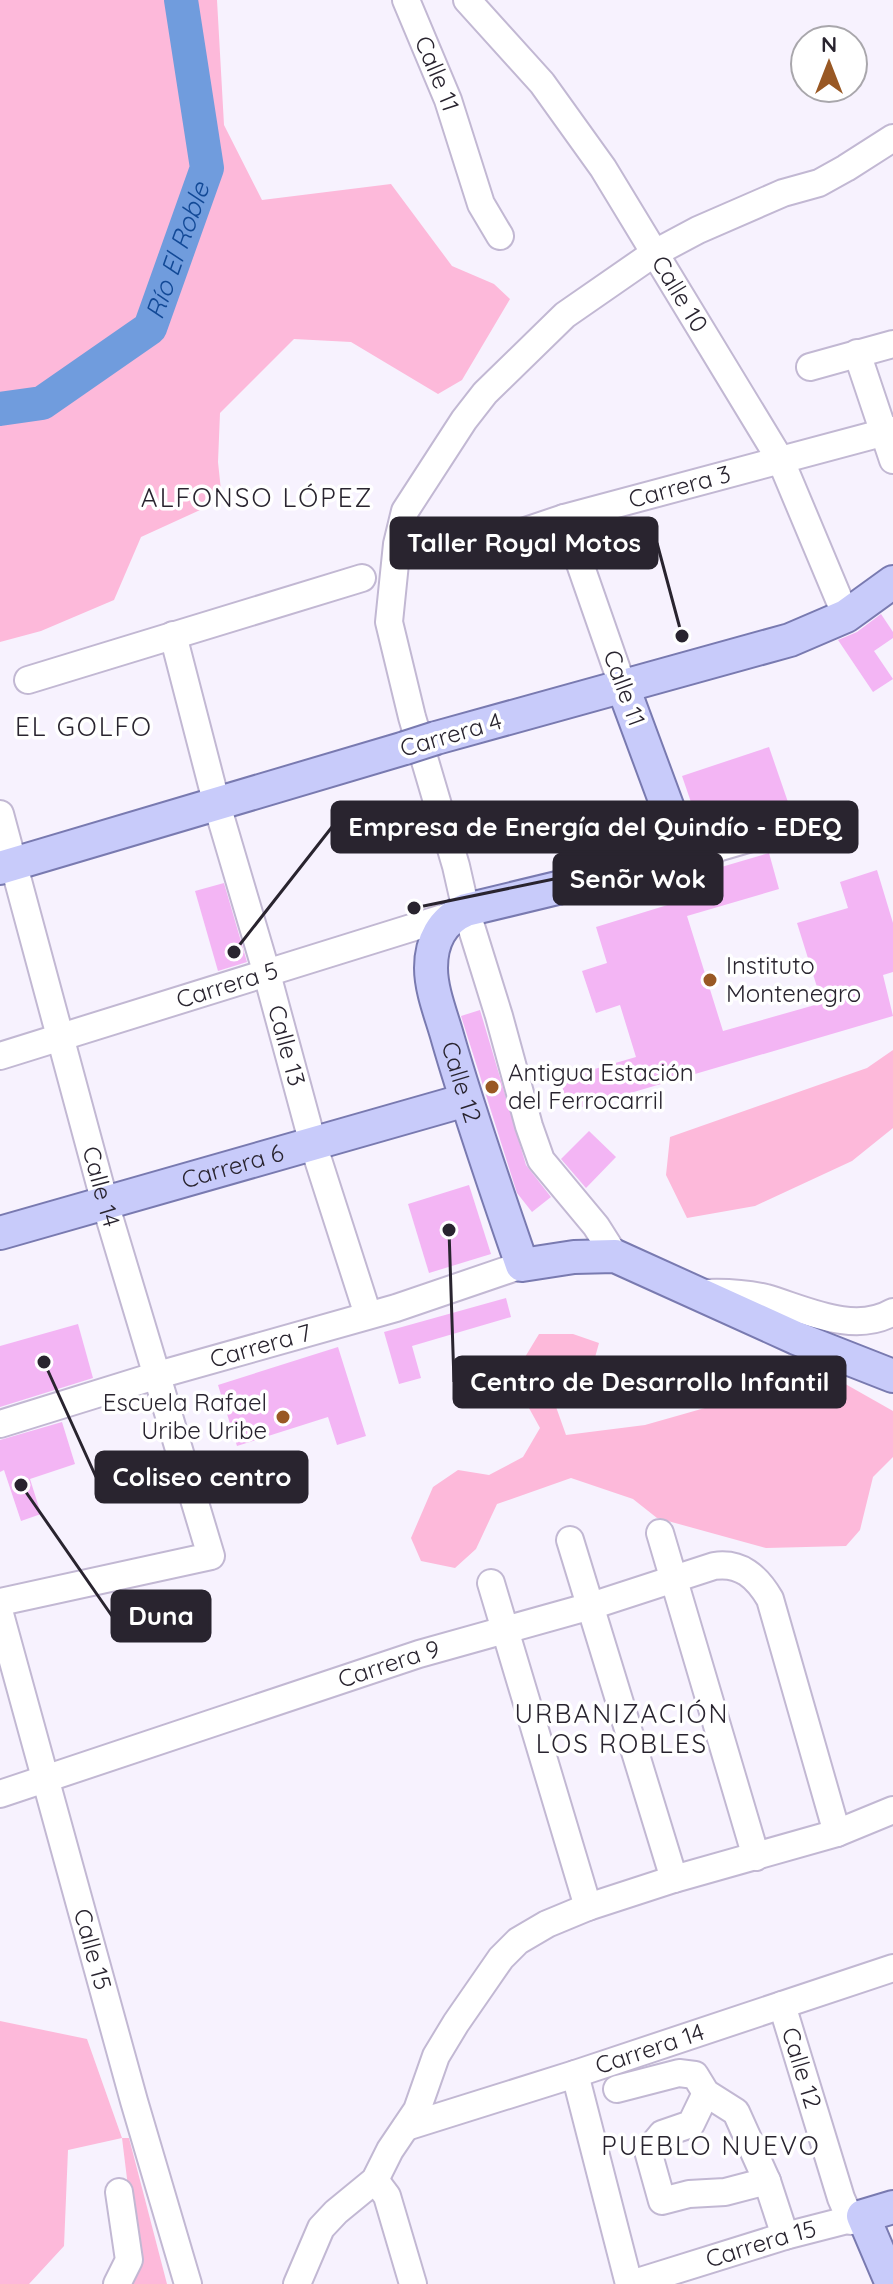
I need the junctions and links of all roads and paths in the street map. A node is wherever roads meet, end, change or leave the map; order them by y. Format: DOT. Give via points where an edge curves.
graph roads {
  1 [pos="406,0"];
  2 [pos="467,0"];
  3 [pos="893,138"];
  4 [pos="500,236"];
  5 [pos="653,254"];
  6 [pos="893,344"];
  7 [pos="857,353"];
  8 [pos="810,367"];
  9 [pos="888,432"];
  10 [pos="893,460"];
  11 [pos="781,461"];
  12 [pos="564,518"];
  13 [pos="469,550"];
  14 [pos="362,578"];
  15 [pos="893,582"];
  16 [pos="846,616"];
  17 [pos="173,635"];
  18 [pos="28,680"];
  19 [pos="623,687"];
  20 [pos="217,805"];
  21 [pos="0,814"];
  22 [pos="796,825"];
  23 [pos="686,857"];
  24 [pos="6,866"];
  25 [pos="461,912"];
  26 [pos="267,974"];
  27 [pos="60,1039"];
  28 [pos="0,1056"];
  29 [pos="466,1100"];
  30 [pos="313,1144"];
  31 [pos="105,1203"];
  32 [pos="0,1233"];
  33 [pos="615,1256"];
  34 [pos="522,1265"];
  35 [pos="696,1294"];
  36 [pos="893,1312"];
  37 [pos="368,1315"];
  38 [pos="880,1371"];
  39 [pos="158,1375"];
  40 [pos="0,1424"];
  41 [pos="660,1533"];
  42 [pos="570,1540"];
  43 [pos="672,1580"];
  44 [pos="491,1583"];
  45 [pos="0,1602"];
  46 [pos="591,1606"];
  47 [pos="0,1614"];
  48 [pos="504,1629"];
  49 [pos="45,1781"];
  50 [pos="0,1794"];
  51 [pos="893,1810"];
  52 [pos="837,1833"];
  53 [pos="756,1857"];
  54 [pos="674,1879"];
  55 [pos="588,1907"];
  56 [pos="893,1968"];
  57 [pos="782,2005"];
  58 [pos="575,2074"];
  59 [pos="617,2089"];
  60 [pos="706,2093"];
  61 [pos="406,2127"];
  62 [pos="375,2180"];
  63 [pos="767,2181"];
  64 [pos="119,2192"];
  65 [pos="869,2215"];
  66 [pos="785,2236"];
  67 [pos="117,2284"];
  68 [pos="188,2284"];
  69 [pos="297,2284"];
  70 [pos="413,2284"];
  71 [pos="630,2284"];
  72 [pos="892,2284"];
  1 -- 4 [label="street, Calle 11" via="448,100 481,204"];
  2 -- 5 [label="street, Calle 10" via="542,83 603,168"];
  3 -- 5 [label="street" via="819,183 769,199"];
  5 -- 11 [label="street, Calle 10"];
  5 -- 25 [label="street" via="565,315 485,393 405,511 389,622 456,866"];
  6 -- 7 [label="street"];
  7 -- 8 [label="street"];
  7 -- 9 [label="street"];
  9 -- 10 [label="street"];
  9 -- 11 [label="street, Carrera 3"];
  11 -- 12 [label="street, Carrera 3"];
  11 -- 16 [label="street, Calle 10"];
  12 -- 13 [label="street, Carrera 3"];
  12 -- 19 [label="street, Calle 11"];
  14 -- 17 [label="street"];
  15 -- 16 [label="main road, Carrera 4"];
  16 -- 19 [label="main road, Carrera 4" via="790,640"];
  17 -- 18 [label="street"];
  17 -- 20 [label="street, Calle 13"];
  19 -- 20 [label="main road, Carrera 4, bridge"];
  19 -- 23 [label="main road, Calle 11"];
  20 -- 24 [label="main road, Carrera 4"];
  20 -- 26 [label="street, Calle 13"];
  21 -- 24 [label="street, Calle 14"];
  22 -- 23 [label="street, Carrera 5"];
  23 -- 25 [label="main road, Carrera 5"];
  24 -- 27 [label="street, Calle 14"];
  25 -- 26 [label="street, Carrera 5"];
  25 -- 29 [label="main road, Calle 12" via="434,942 430,970"];
  25 -- 33 [label="street" via="499,1016 541,1160"];
  26 -- 27 [label="street, Carrera 5"];
  26 -- 30 [label="street, Calle 13"];
  27 -- 28 [label="street, Carrera 5"];
  27 -- 31 [label="street, Calle 14"];
  29 -- 30 [label="main road, Carrera 6"];
  29 -- 34 [label="main road, Calle 12"];
  30 -- 31 [label="main road, Carrera 6"];
  30 -- 37 [label="street, Calle 13"];
  31 -- 32 [label="main road, Carrera 6"];
  31 -- 39 [label="street, Calle 14"];
  33 -- 34 [label="main road"];
  33 -- 35 [label="main road"];
  34 -- 37 [label="street, Carrera 7"];
  35 -- 36 [label="street" via="764,1298 841,1319"];
  35 -- 38 [label="main road"];
  37 -- 39 [label="street, Carrera 7"];
  39 -- 40 [label="street, Carrera 7"];
  39 -- 45 [label="street, Calle 14" via="211,1556"];
  41 -- 43 [label="street"];
  42 -- 46 [label="street"];
  43 -- 46 [label="street, Carrera 9"];
  43 -- 52 [label="street, Carrera 9" via="727,1564 758,1579 770,1599"];
  43 -- 53 [label="street"];
  44 -- 48 [label="street"];
  46 -- 48 [label="street, Carrera 9"];
  46 -- 54 [label="street"];
  47 -- 49 [label="street, Calle 15"];
  48 -- 49 [label="street, Carrera 9"];
  48 -- 55 [label="street"];
  49 -- 50 [label="street, Carrera 9"];
  49 -- 68 [label="street, Calle 15"];
  51 -- 52 [label="street"];
  52 -- 53 [label="street"];
  53 -- 54 [label="street"];
  54 -- 55 [label="street"];
  55 -- 61 [label="street" via="518,1941 501,1958 436,2056"];
  56 -- 57 [label="street, Carrera 14"];
  57 -- 58 [label="street, Carrera 14"];
  57 -- 65 [label="street, Calle 12" via="841,2198"];
  58 -- 61 [label="street, Carrera 14"];
  58 -- 71 [label="street"];
  59 -- 60 [label="street" via="679,2073 695,2075"];
  60 -- 63 [label="street" via="736,2112"];
  60 -- 63 [label="street" via="691,2124 662,2134 648,2151 662,2201"];
  61 -- 62 [label="street"];
  62 -- 69 [label="street" via="321,2228"];
  62 -- 70 [label="street" via="387,2196"];
  63 -- 66 [label="street"];
  64 -- 67 [label="street" via="129,2260"];
  65 -- 66 [label="street, Carrera 15"];
  65 -- 72 [label="main road, Calle 12"];
  66 -- 71 [label="street, Carrera 15"];
}
